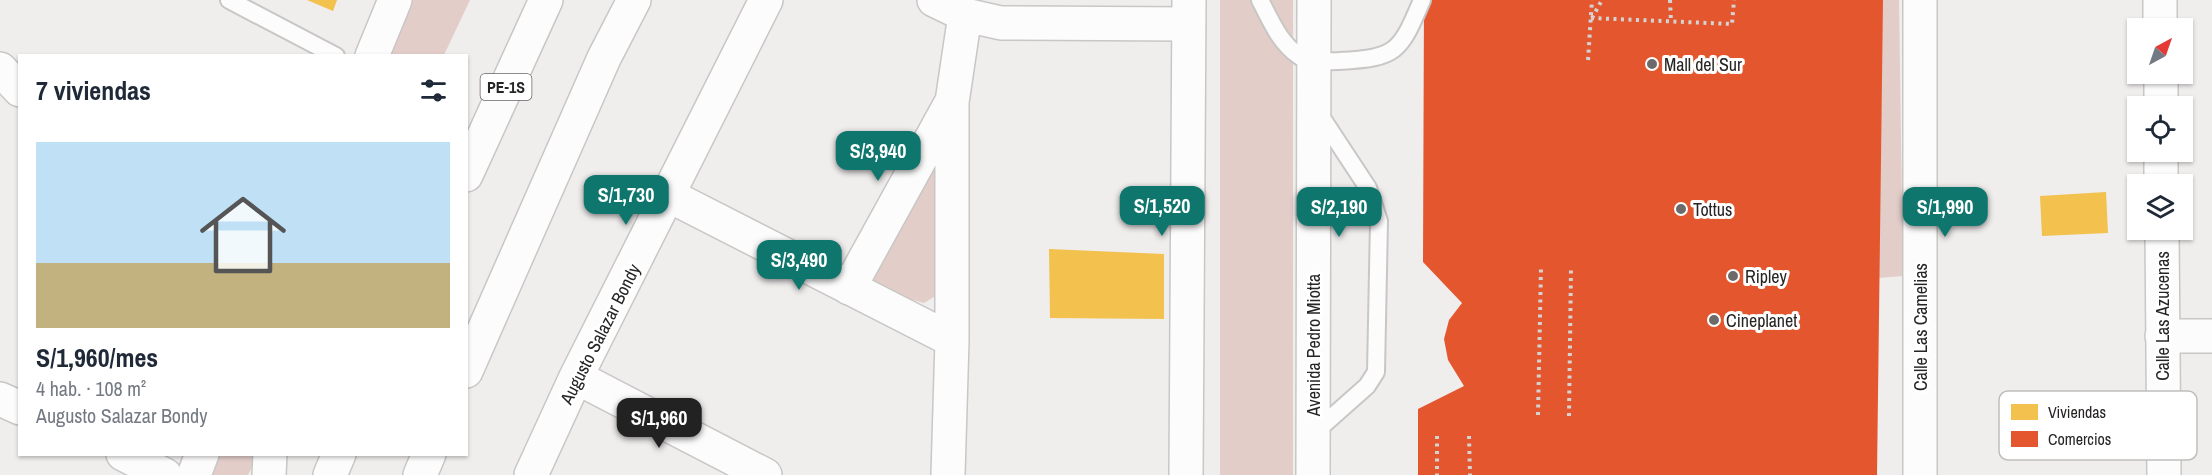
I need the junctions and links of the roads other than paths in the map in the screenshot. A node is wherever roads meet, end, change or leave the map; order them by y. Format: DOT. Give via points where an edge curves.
graph roads {
  1 [pos="229,0"];
  2 [pos="395,0"];
  3 [pos="546,0"];
  4 [pos="634,0"];
  5 [pos="766,0"];
  6 [pos="934,0"];
  7 [pos="1260,0"];
  8 [pos="1314,0"];
  9 [pos="1422,0"];
  10 [pos="1920,0"];
  11 [pos="2160,0"];
  12 [pos="1189,12"];
  13 [pos="964,15"];
  14 [pos="2160,18"];
  15 [pos="332,54"];
  16 [pos="373,54"];
  17 [pos="1313,62"];
  18 [pos="0,69"];
  19 [pos="18,88"];
  20 [pos="952,102"];
  21 [pos="1313,106"];
  22 [pos="468,171"];
  23 [pos="670,196"];
  24 [pos="2162,240"];
  25 [pos="849,288"];
  26 [pos="2162,336"];
  27 [pos="2212,336"];
  28 [pos="952,340"];
  29 [pos="468,365"];
  30 [pos="576,377"];
  31 [pos="2163,391"];
  32 [pos="0,399"];
  33 [pos="18,407"];
  34 [pos="1313,433"];
  35 [pos="127,456"];
  36 [pos="201,456"];
  37 [pos="270,456"];
  38 [pos="338,456"];
  39 [pos="428,456"];
  40 [pos="2164,460"];
  41 [pos="165,475"];
  42 [pos="194,475"];
  43 [pos="269,475"];
  44 [pos="330,475"];
  45 [pos="420,475"];
  46 [pos="531,475"];
  47 [pos="765,475"];
  48 [pos="948,475"];
  49 [pos="1186,475"];
  50 [pos="1313,475"];
  51 [pos="1920,475"];
  52 [pos="2164,475"];
  1 -- 15 [label="lane"];
  2 -- 16 [label="main road"];
  3 -- 22 [label="main road, PE-1S"];
  4 -- 29 [label="main road" via="604,58"];
  5 -- 23 [label="main road, Augusto Salazar Bondy"];
  6 -- 13 [label="main road"];
  7 -- 17 [label="lane" via="1278,36 1300,57"];
  8 -- 17 [label="main road, Avenida Pedro Miotta"];
  9 -- 17 [label="lane" via="1402,42 1391,53 1372,59"];
  10 -- 51 [label="main road, Calle Las Camelias"];
  11 -- 14 [label="main road"];
  12 -- 13 [label="main road" via="1001,23"];
  12 -- 49 [label="main road"];
  13 -- 20 [label="main road"];
  17 -- 21 [label="main road, Avenida Pedro Miotta"];
  18 -- 19 [label="main road"];
  20 -- 25 [label="main road"];
  20 -- 28 [label="main road"];
  21 -- 34 [label="main road, Avenida Pedro Miotta"];
  21 -- 34 [label="lane" via="1368,188 1379,221 1376,372 1367,386"];
  23 -- 25 [label="main road"];
  23 -- 30 [label="main road, Augusto Salazar Bondy"];
  24 -- 26 [label="main road, Calle Las Azucenas"];
  25 -- 28 [label="main road"];
  26 -- 27 [label="main road"];
  26 -- 31 [label="main road, Calle Las Azucenas"];
  28 -- 48 [label="main road"];
  30 -- 46 [label="main road, Augusto Salazar Bondy"];
  30 -- 47 [label="main road"];
  32 -- 33 [label="main road"];
  34 -- 50 [label="main road, Avenida Pedro Miotta"];
  35 -- 41 [label="main road"];
  36 -- 42 [label="main road"];
  37 -- 43 [label="main road"];
  38 -- 44 [label="main road"];
  39 -- 45 [label="main road"];
  40 -- 52 [label="main road, Calle Las Azucenas"];
}
